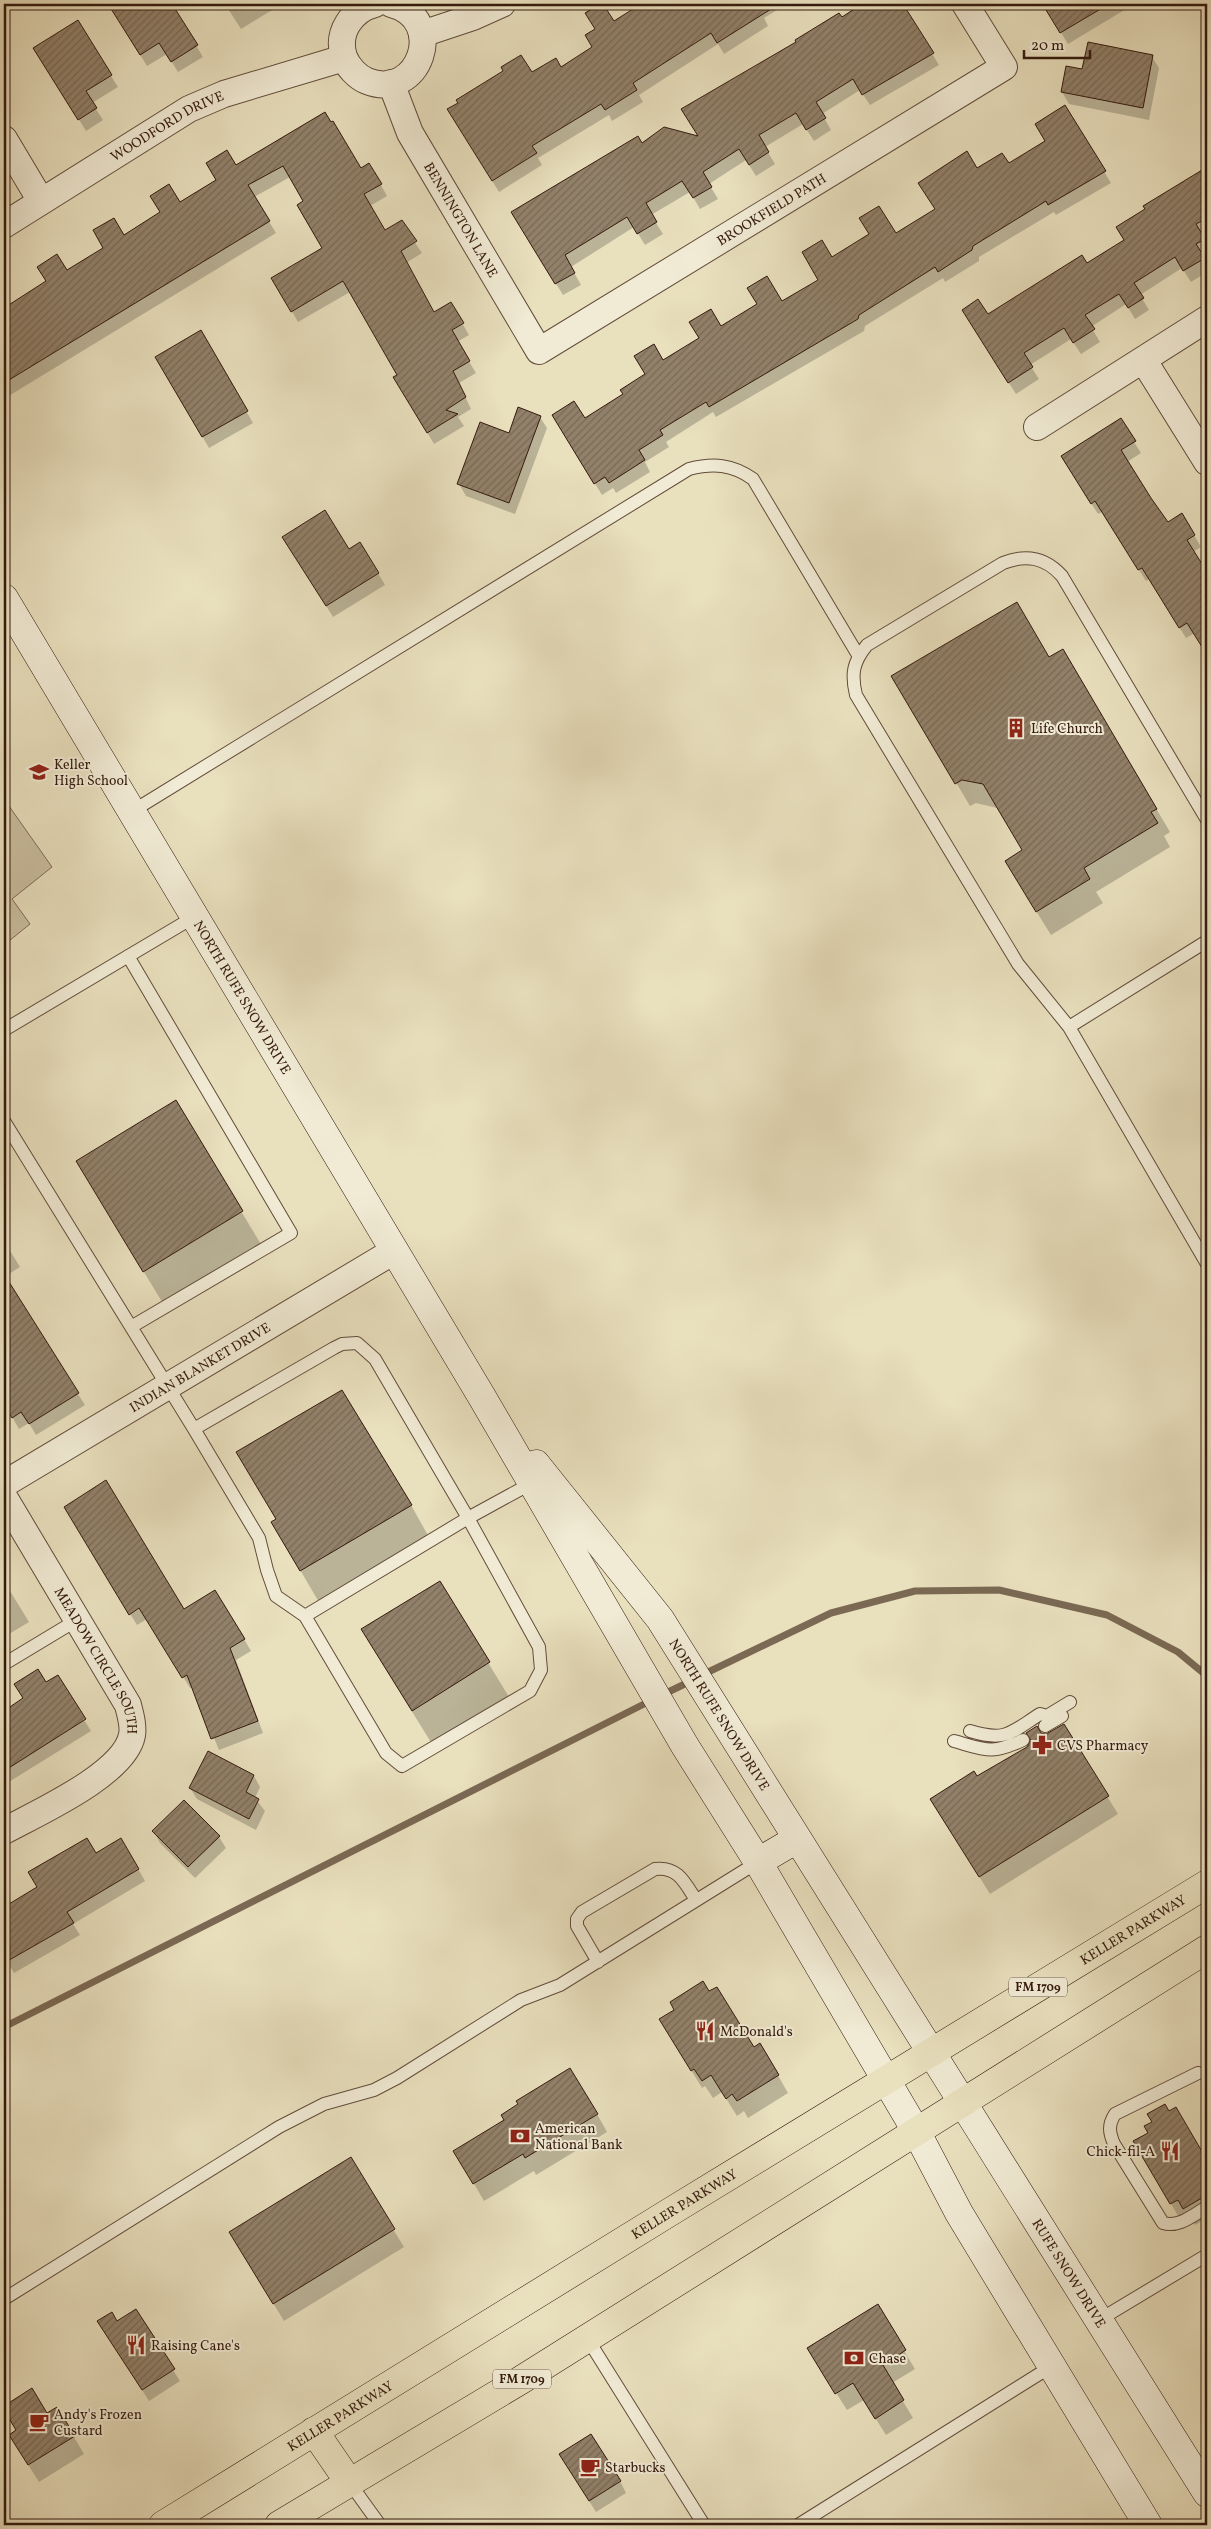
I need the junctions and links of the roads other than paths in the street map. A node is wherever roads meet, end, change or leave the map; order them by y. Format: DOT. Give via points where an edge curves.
graph roads {
  1 [pos="375,4"];
  2 [pos="502,4"];
  3 [pos="965,4"];
  4 [pos="422,34"];
  5 [pos="344,58"];
  6 [pos="392,83"];
  7 [pos="4,140"];
  8 [pos="42,201"];
  9 [pos="4,225"];
  10 [pos="1207,319"];
  11 [pos="540,351"];
  12 [pos="1144,361"];
  13 [pos="1037,427"];
  14 [pos="1207,462"];
  15 [pos="4,598"];
  16 [pos="858,655"];
  17 [pos="131,812"];
  18 [pos="1207,820"];
  19 [pos="194,917"];
  20 [pos="1207,942"];
  21 [pos="128,956"];
  22 [pos="1069,1027"];
  23 [pos="4,1030"];
  24 [pos="4,1121"];
  25 [pos="394,1251"];
  26 [pos="1207,1264"];
  27 [pos="131,1327"];
  28 [pos="167,1386"];
  29 [pos="482,1397"];
  30 [pos="194,1429"];
  31 [pos="532,1483"];
  32 [pos="4,1484"];
  33 [pos="4,1497"];
  34 [pos="468,1518"];
  35 [pos="305,1616"];
  36 [pos="77,1620"];
  37 [pos="4,1664"];
  38 [pos="1045,1726"];
  39 [pos="970,1731"];
  40 [pos="954,1740"];
  41 [pos="1023,1740"];
  42 [pos="4,1831"];
  43 [pos="797,1839"];
  44 [pos="758,1862"];
  45 [pos="1207,1884"];
  46 [pos="696,1900"];
  47 [pos="1207,1949"];
  48 [pos="598,1962"];
  49 [pos="932,2052"];
  50 [pos="1198,2073"];
  51 [pos="886,2080"];
  52 [pos="962,2103"];
  53 [pos="916,2131"];
  54 [pos="1207,2207"];
  55 [pos="1207,2255"];
  56 [pos="4,2299"];
  57 [pos="1099,2320"];
  58 [pos="587,2338"];
  59 [pos="1052,2366"];
  60 [pos="314,2431"];
  61 [pos="349,2482"];
  62 [pos="1207,2493"];
  63 [pos="163,2525"];
  64 [pos="279,2525"];
  65 [pos="380,2525"];
  66 [pos="704,2525"];
  67 [pos="798,2525"];
  68 [pos="1148,2525"];
  1 -- 4 [label="street" via="406,10"];
  1 -- 5 [label="street" via="353,16 344,31"];
  2 -- 4 [label="street"];
  3 -- 11 [label="street, BROOKFIELD PATH" via="1004,67"];
  4 -- 6 [label="street" via="424,44 417,65 401,80"];
  5 -- 6 [label="street" via="355,74 363,79 372,83"];
  5 -- 8 [label="street, WOODFORD DRIVE" via="224,94 198,105"];
  6 -- 11 [label="street, BENNINGTON LANE" via="410,133"];
  7 -- 8 [label="street"];
  8 -- 9 [label="street, WOODFORD DRIVE"];
  10 -- 12 [label="street"];
  12 -- 13 [label="street"];
  12 -- 14 [label="street"];
  15 -- 17 [label="main road, NORTH RUFE SNOW DRIVE"];
  16 -- 17 [label="lane" via="753,479 739,469 705,465 680,475"];
  16 -- 18 [label="lane" via="867,645 1003,563 1022,558 1052,565 1062,576"];
  16 -- 22 [label="lane" via="852,681 856,696 1018,964"];
  17 -- 19 [label="main road, NORTH RUFE SNOW DRIVE"];
  19 -- 21 [label="lane"];
  19 -- 25 [label="main road, NORTH RUFE SNOW DRIVE"];
  20 -- 22 [label="lane"];
  21 -- 23 [label="lane"];
  21 -- 27 [label="lane" via="292,1233"];
  22 -- 26 [label="lane"];
  24 -- 27 [label="lane"];
  25 -- 28 [label="street, INDIAN BLANKET DRIVE"];
  25 -- 29 [label="main road, NORTH RUFE SNOW DRIVE"];
  27 -- 28 [label="lane"];
  28 -- 30 [label="lane"];
  28 -- 32 [label="street, INDIAN BLANKET DRIVE"];
  29 -- 31 [label="main road, NORTH RUFE SNOW DRIVE"];
  29 -- 43 [label="main road, NORTH RUFE SNOW DRIVE" via="660,1619"];
  30 -- 34 [label="lane" via="334,1348 358,1343 375,1359"];
  30 -- 35 [label="lane" via="259,1538 276,1596"];
  31 -- 34 [label="lane"];
  31 -- 44 [label="main road, NORTH RUFE SNOW DRIVE" via="685,1746"];
  33 -- 36 [label="street, MEADOW CIRCLE SOUTH"];
  34 -- 35 [label="lane"];
  34 -- 35 [label="lane" via="539,1647 541,1670 530,1691 402,1766 386,1753"];
  36 -- 37 [label="lane"];
  36 -- 42 [label="street, MEADOW CIRCLE SOUTH" via="128,1705 132,1737 122,1756 108,1770"];
  38 -- 39 [label="lane" via="1073,1704 1047,1716 1040,1714 1011,1733 1000,1736"];
  40 -- 41 [label="lane" via="990,1751 1004,1749"];
  43 -- 44 [label="main road"];
  43 -- 49 [label="main road, NORTH RUFE SNOW DRIVE"];
  44 -- 46 [label="lane"];
  44 -- 51 [label="main road, NORTH RUFE SNOW DRIVE"];
  45 -- 49 [label="main road, KELLER PARKWAY / FM 1709"];
  46 -- 48 [label="lane"];
  46 -- 48 [label="lane" via="680,1875 663,1868 655,1869 582,1912 576,1919 577,1926"];
  47 -- 52 [label="main road, FM 1709"];
  48 -- 56 [label="lane" via="560,1985 521,2000 374,2090 324,2104 279,2127"];
  49 -- 51 [label="main road, KELLER PARKWAY / FM 1709"];
  49 -- 52 [label="main road, RUFE SNOW DRIVE"];
  50 -- 54 [label="lane" via="1115,2114 1110,2122 1110,2133 1163,2223 1172,2226"];
  51 -- 53 [label="main road"];
  51 -- 60 [label="main road, KELLER PARKWAY / FM 1709"];
  52 -- 53 [label="main road, FM 1709"];
  52 -- 57 [label="main road, RUFE SNOW DRIVE"];
  53 -- 58 [label="main road, FM 1709"];
  53 -- 59 [label="main road" via="959,2213"];
  55 -- 57 [label="lane"];
  57 -- 62 [label="main road, RUFE SNOW DRIVE"];
  58 -- 61 [label="main road, FM 1709"];
  58 -- 66 [label="lane"];
  59 -- 67 [label="lane"];
  59 -- 68 [label="main road"];
  60 -- 61 [label="main road"];
  60 -- 63 [label="main road, KELLER PARKWAY / FM 1709"];
  61 -- 64 [label="main road, FM 1709"];
  61 -- 65 [label="lane"];
}
